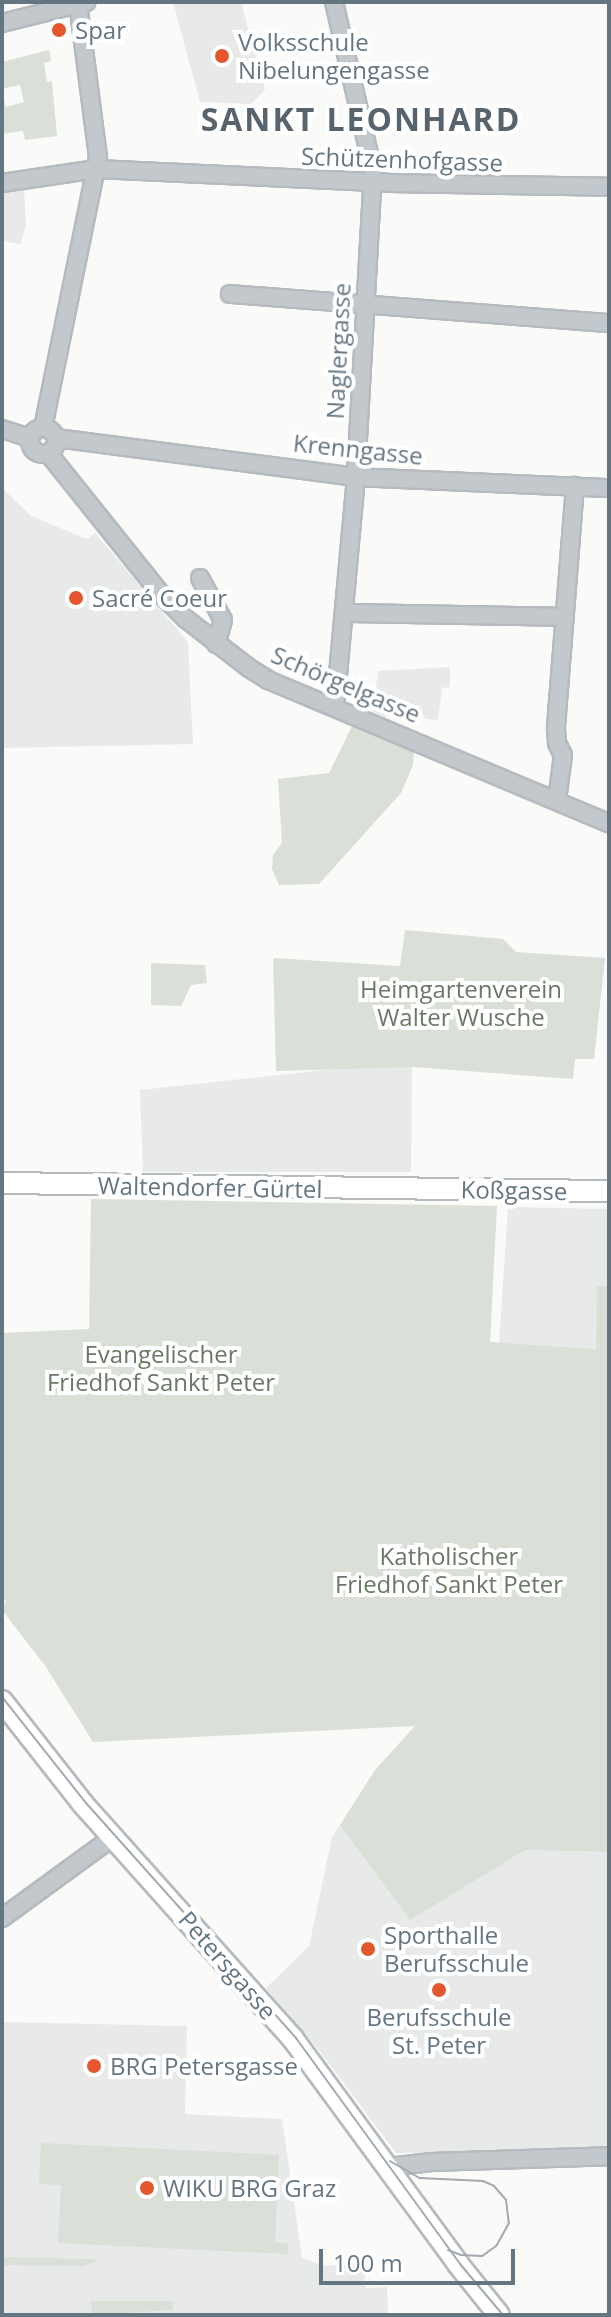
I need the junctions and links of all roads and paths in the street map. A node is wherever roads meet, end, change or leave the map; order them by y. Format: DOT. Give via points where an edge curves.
graph roads {
  1 [pos="334,2"];
  2 [pos="81,3"];
  3 [pos="2,23"];
  4 [pos="97,169"];
  5 [pos="2,183"];
  6 [pos="372,183"];
  7 [pos="609,187"];
  8 [pos="230,294"];
  9 [pos="365,305"];
  10 [pos="609,323"];
  11 [pos="2,429"];
  12 [pos="44,439"];
  13 [pos="356,477"];
  14 [pos="575,486"];
  15 [pos="609,488"];
  16 [pos="200,578"];
  17 [pos="344,613"];
  18 [pos="565,617"];
  19 [pos="216,644"];
  20 [pos="335,707"];
  21 [pos="557,800"];
  22 [pos="609,823"];
  23 [pos="2,1183"];
  24 [pos="419,1190"];
  25 [pos="609,1191"];
  26 [pos="2,1701"];
  27 [pos="113,1837"];
  28 [pos="2,1918"];
  29 [pos="609,2156"];
  30 [pos="387,2167"];
  31 [pos="499,2315"];
  1 -- 6 [label="street, Naglergasse" via="367,138"];
  2 -- 3 [label="street"];
  2 -- 4 [label="street"];
  4 -- 5 [label="street, Schützenhofgasse"];
  4 -- 6 [label="street, Schützenhofgasse"];
  4 -- 12 [label="street"];
  6 -- 7 [label="street, Schützenhofgasse"];
  6 -- 9 [label="street, Naglergasse"];
  8 -- 9 [label="street"];
  9 -- 10 [label="street"];
  9 -- 13 [label="street, Naglergasse"];
  11 -- 12 [label="street"];
  12 -- 13 [label="street, Krenngasse"];
  12 -- 19 [label="street, Schörgelgasse" via="160,593"];
  13 -- 14 [label="street, Krenngasse"];
  13 -- 17 [label="street, Naglergasse"];
  14 -- 15 [label="street, Krenngasse"];
  14 -- 18 [label="street"];
  16 -- 19 [label="street" via="223,620"];
  17 -- 18 [label="street"];
  17 -- 20 [label="street, Naglergasse"];
  18 -- 21 [label="street" via="556,740 563,755"];
  19 -- 20 [label="street, Schörgelgasse" via="268,680"];
  20 -- 21 [label="street, Schörgelgasse"];
  21 -- 22 [label="street, Schörgelgasse"];
  23 -- 24 [label="main road, Waltendorfer Gürtel"];
  24 -- 25 [label="main road, Koßgasse"];
  26 -- 27 [label="main road, Petersgasse"];
  27 -- 28 [label="street"];
  27 -- 30 [label="main road, Petersgasse" via="293,2039"];
  29 -- 30 [label="street"];
  30 -- 31 [label="main road, Petersgasse"];
}
